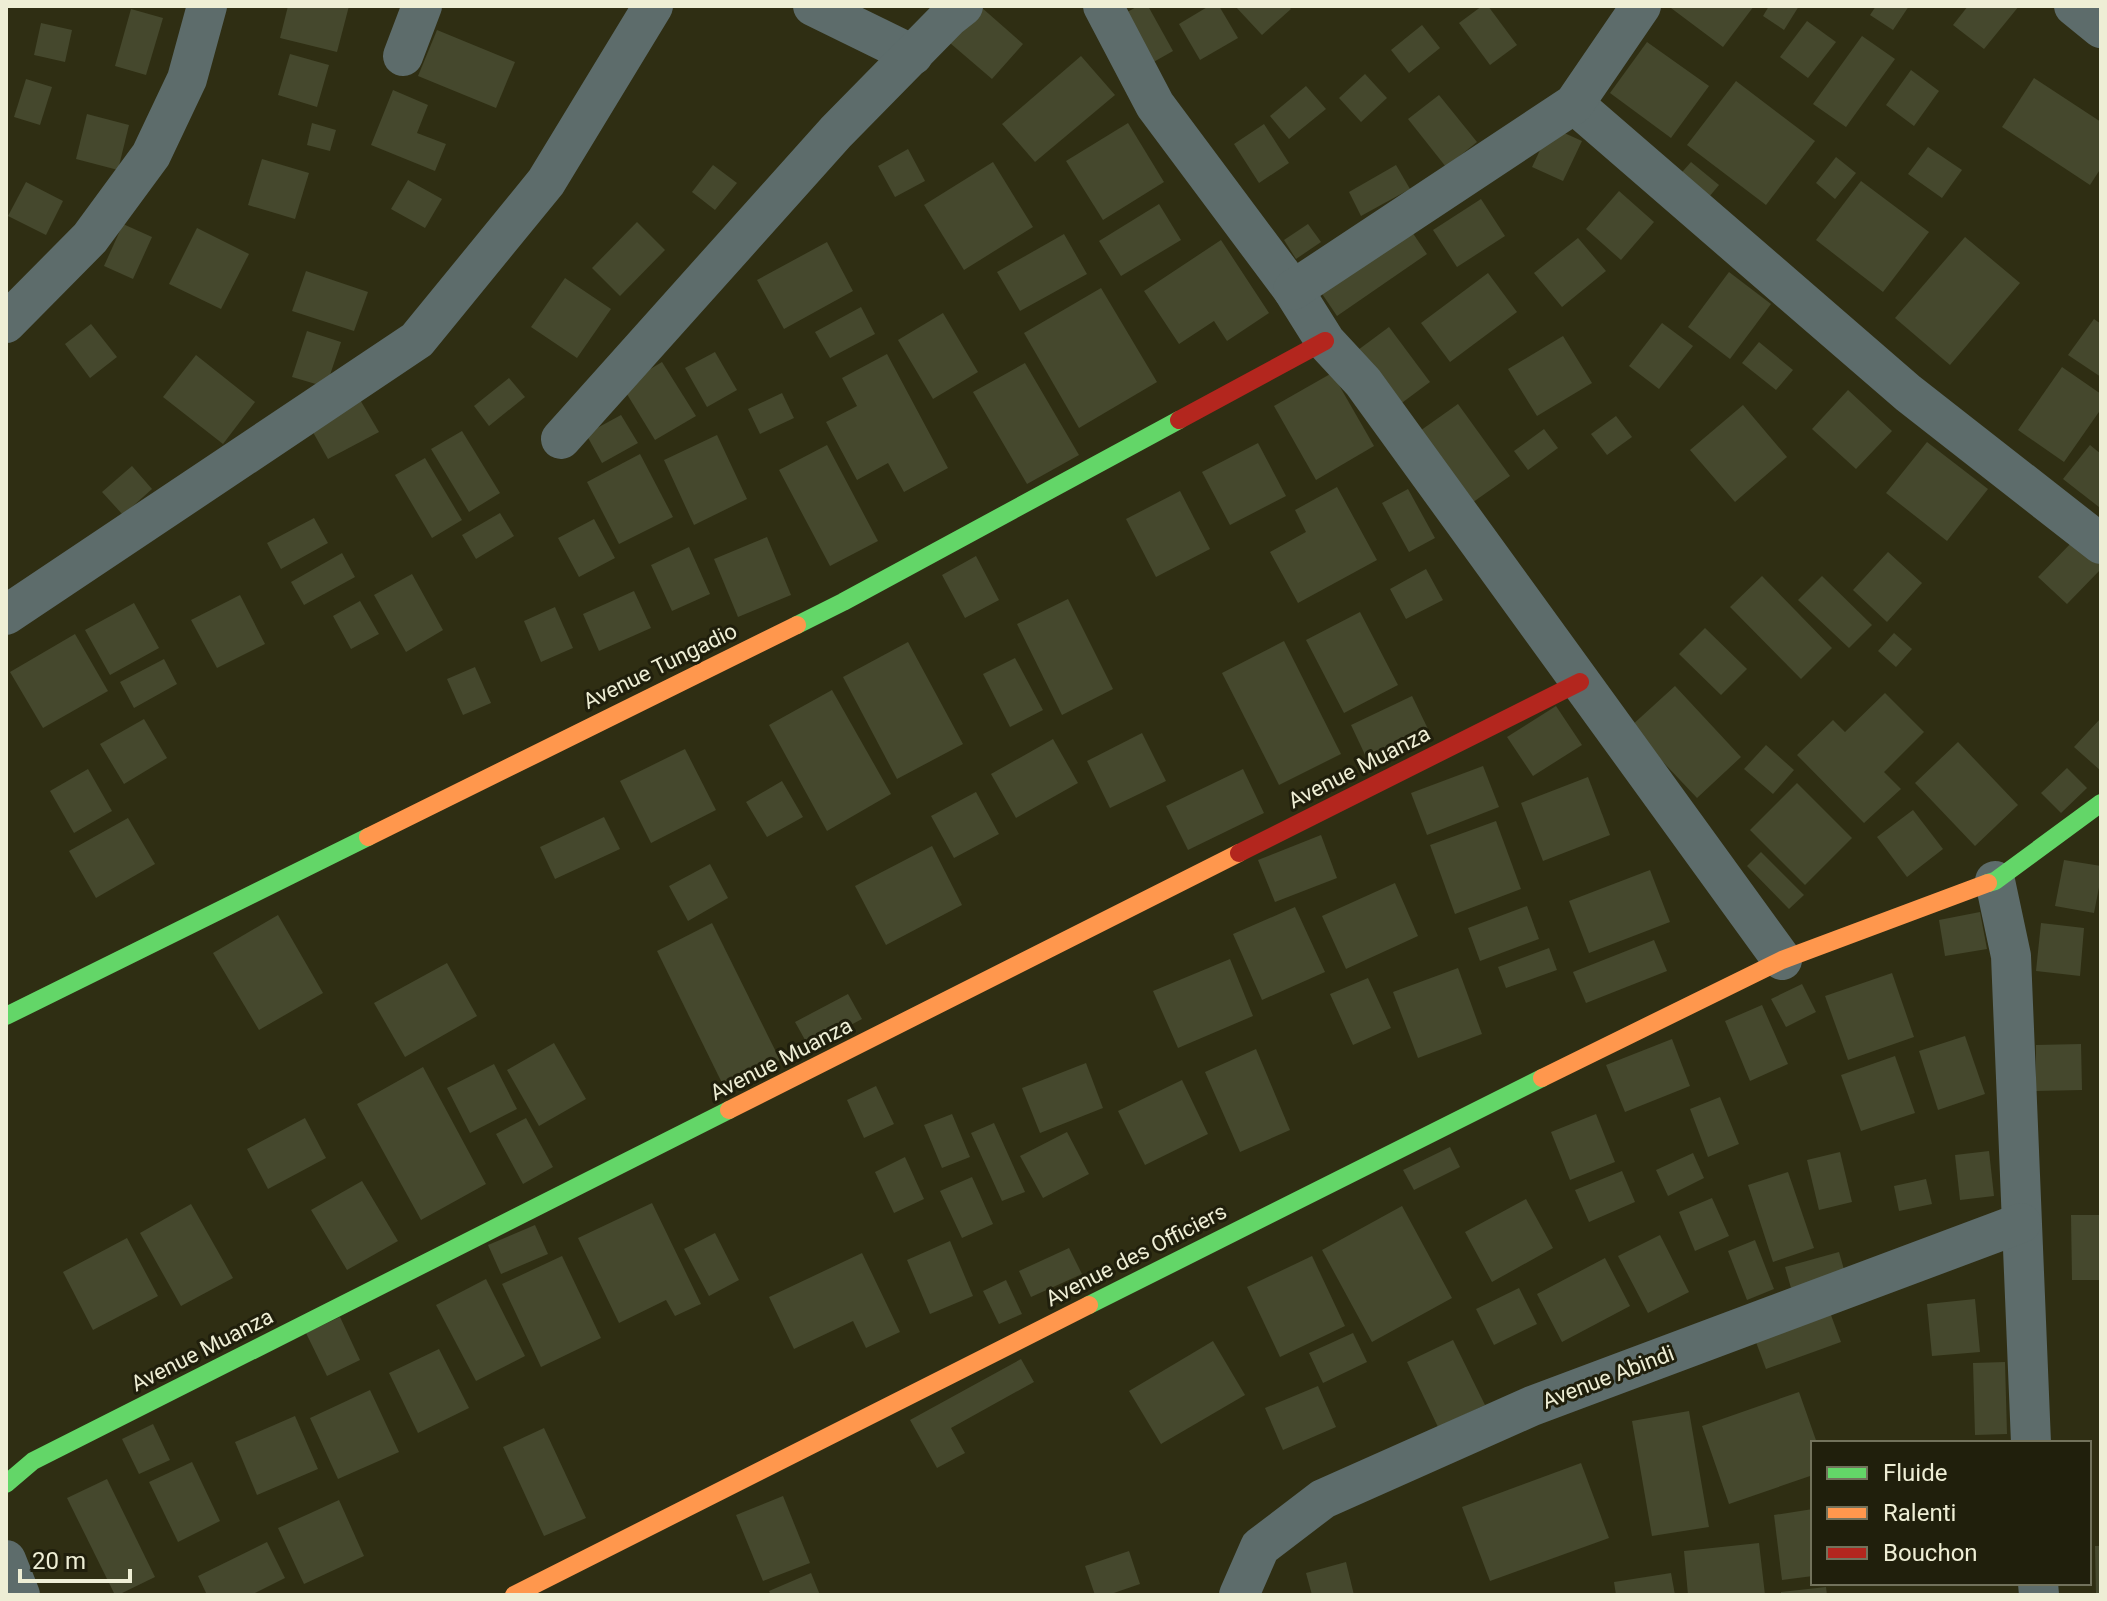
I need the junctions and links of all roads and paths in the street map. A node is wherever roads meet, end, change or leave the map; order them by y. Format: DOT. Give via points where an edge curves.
graph roads {
  1 [pos="207,6"];
  2 [pos="422,6"];
  3 [pos="653,6"];
  4 [pos="813,6"];
  5 [pos="963,6"];
  6 [pos="1103,6"];
  7 [pos="1641,6"];
  8 [pos="2074,6"];
  9 [pos="2101,28"];
  10 [pos="913,55"];
  11 [pos="403,56"];
  12 [pos="1574,104"];
  13 [pos="1293,290"];
  14 [pos="6,323"];
  15 [pos="1325,341"];
  16 [pos="561,439"];
  17 [pos="2101,544"];
  18 [pos="6,615"];
  19 [pos="1580,682"];
  20 [pos="2101,803"];
  21 [pos="1995,881"];
  22 [pos="1782,960"];
  23 [pos="6,1016"];
  24 [pos="2021,1223"];
  25 [pos="2031,1441"];
  26 [pos="6,1484"];
  27 [pos="6,1560"];
  28 [pos="20,1595"];
  29 [pos="514,1595"];
  30 [pos="1239,1595"];
  1 -- 14 [label="street" via="187,79 151,155 90,238"];
  2 -- 11 [label="street"];
  3 -- 18 [label="street" via="546,182 417,340"];
  4 -- 10 [label="street"];
  5 -- 10 [label="street"];
  6 -- 13 [label="street" via="1155,105"];
  7 -- 12 [label="street"];
  8 -- 9 [label="street"];
  10 -- 16 [label="street" via="836,132"];
  12 -- 13 [label="street"];
  12 -- 17 [label="street" via="1908,393"];
  13 -- 15 [label="street"];
  15 -- 19 [label="street" via="1363,382"];
  15 -- 23 [label="street, Avenue Tungadio" via="843,602"];
  19 -- 22 [label="street"];
  19 -- 26 [label="street, Avenue Muanza" via="33,1461"];
  20 -- 21 [label="street"];
  21 -- 22 [label="street, Avenue des Officiers"];
  21 -- 24 [label="street" via="2011,956"];
  22 -- 29 [label="street, Avenue des Officiers"];
  24 -- 25 [label="street"];
  24 -- 30 [label="street, Avenue Abindi" via="1532,1406 1323,1499 1260,1547"];
  27 -- 28 [label="street"];
}
